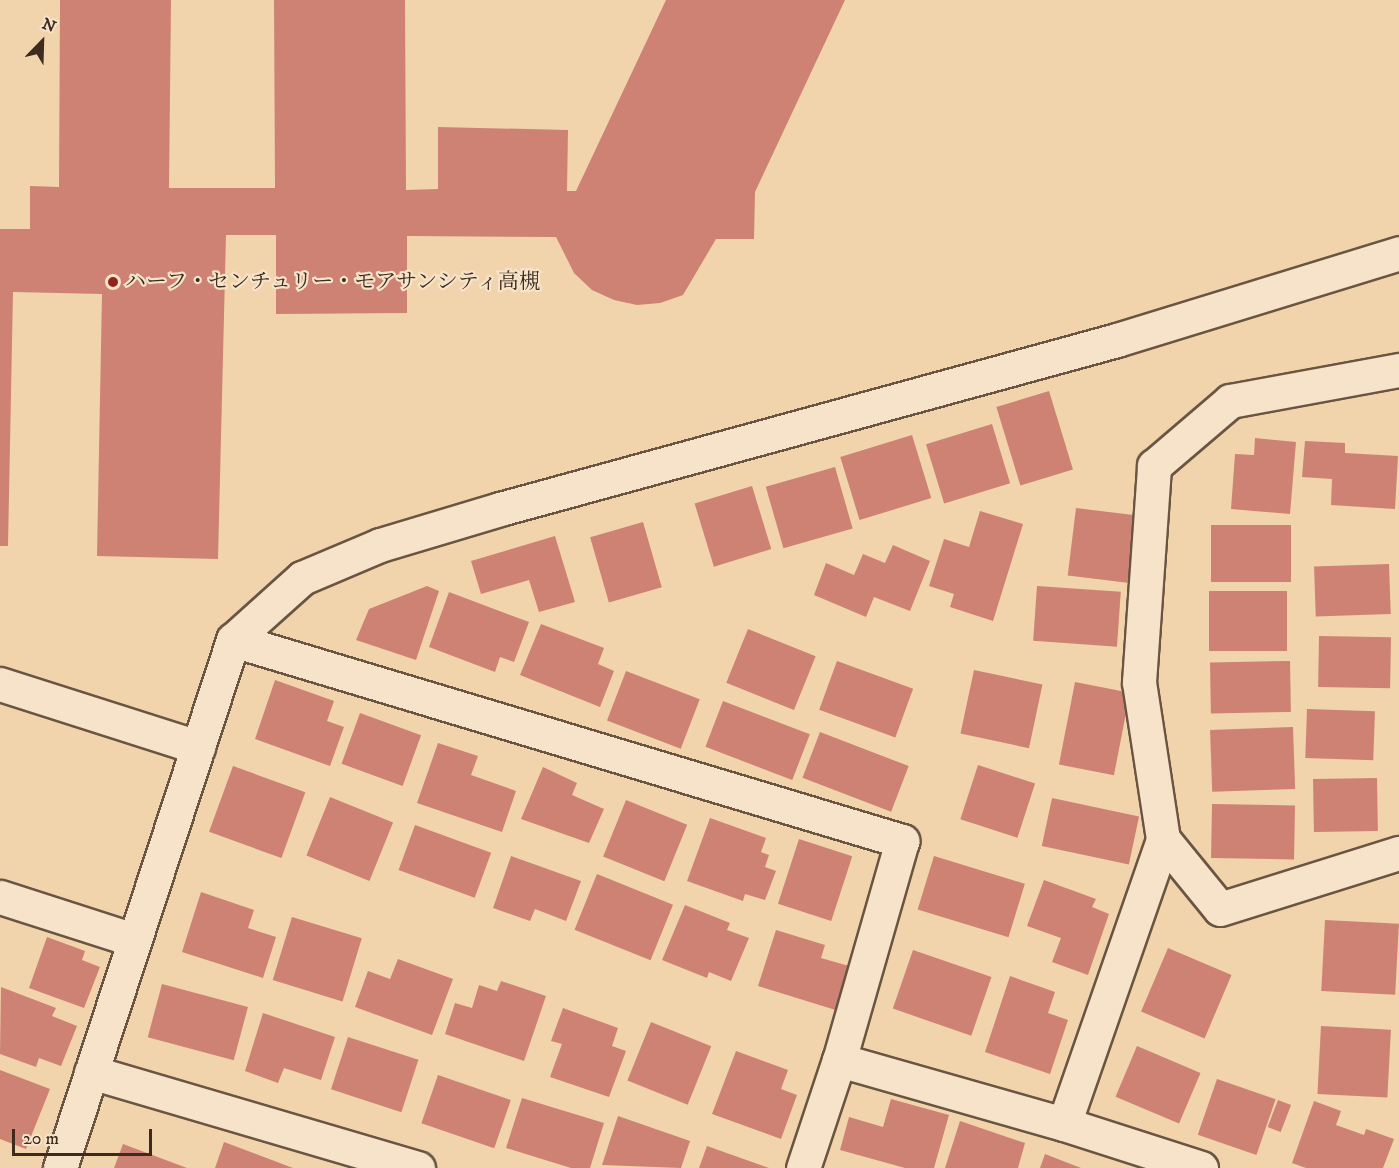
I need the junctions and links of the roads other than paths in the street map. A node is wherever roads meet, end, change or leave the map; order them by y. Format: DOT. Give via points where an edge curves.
graph roads {
  1 [pos="1399,253"];
  2 [pos="1399,370"];
  3 [pos="233,640"];
  4 [pos="0,684"];
  5 [pos="198,747"];
  6 [pos="1162,839"];
  7 [pos="1399,853"];
  8 [pos="0,897"];
  9 [pos="134,940"];
  10 [pos="839,1060"];
  11 [pos="91,1072"];
  12 [pos="1064,1124"];
  13 [pos="60,1168"];
  14 [pos="418,1168"];
  15 [pos="803,1168"];
  16 [pos="1202,1168"];
  1 -- 3 [label="street" via="1117,340 380,545 302,578"];
  2 -- 6 [label="street" via="1230,402 1154,466 1139,682"];
  3 -- 5 [label="street"];
  3 -- 10 [label="street" via="902,841"];
  4 -- 5 [label="street"];
  5 -- 9 [label="street"];
  6 -- 7 [label="street" via="1220,909"];
  6 -- 12 [label="street"];
  8 -- 9 [label="street"];
  9 -- 11 [label="street"];
  10 -- 12 [label="street"];
  10 -- 15 [label="street"];
  11 -- 13 [label="street"];
  11 -- 14 [label="street"];
  12 -- 16 [label="street"];
}
